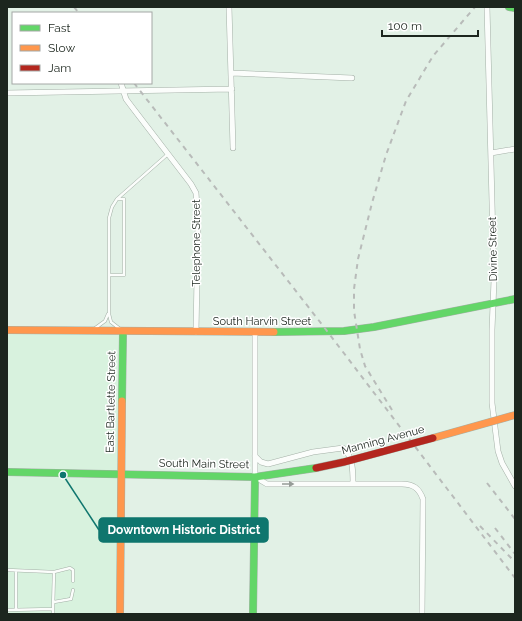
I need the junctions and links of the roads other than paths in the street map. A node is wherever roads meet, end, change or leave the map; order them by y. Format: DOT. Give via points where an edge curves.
graph roads {
  1 [pos="229,7"];
  2 [pos="487,7"];
  3 [pos="509,7"];
  4 [pos="515,8"];
  5 [pos="232,73"];
  6 [pos="352,78"];
  7 [pos="121,84"];
  8 [pos="232,89"];
  9 [pos="124,91"];
  10 [pos="7,93"];
  11 [pos="233,148"];
  12 [pos="515,149"];
  13 [pos="491,153"];
  14 [pos="168,154"];
  15 [pos="117,199"];
  16 [pos="109,276"];
  17 [pos="515,299"];
  18 [pos="493,303"];
  19 [pos="108,314"];
  20 [pos="7,330"];
  21 [pos="92,331"];
  22 [pos="124,332"];
  23 [pos="196,332"];
  24 [pos="255,332"];
  25 [pos="515,415"];
  26 [pos="255,456"];
  27 [pos="7,472"];
  28 [pos="121,473"];
  29 [pos="255,476"];
  30 [pos="353,484"];
  31 [pos="515,485"];
  32 [pos="7,570"];
  33 [pos="16,572"];
  34 [pos="54,572"];
  35 [pos="73,581"];
  36 [pos="73,590"];
  37 [pos="54,602"];
  38 [pos="16,609"];
  39 [pos="53,609"];
  40 [pos="7,610"];
  41 [pos="53,614"];
  42 [pos="120,614"];
  43 [pos="253,614"];
  44 [pos="422,614"];
  1 -- 5 [label="street"];
  2 -- 13 [label="street, Divine Street"];
  3 -- 4 [label="street"];
  5 -- 6 [label="street"];
  5 -- 8 [label="street"];
  7 -- 9 [label="street, Telephone Street"];
  8 -- 9 [label="street"];
  8 -- 11 [label="street"];
  9 -- 10 [label="street"];
  9 -- 14 [label="street, Telephone Street" via="132,107"];
  12 -- 13 [label="street"];
  13 -- 18 [label="street, Divine Street"];
  14 -- 15 [label="lane"];
  14 -- 23 [label="street, Telephone Street" via="196,194"];
  15 -- 16 [label="lane" via="109,218"];
  15 -- 16 [label="lane" via="124,199 124,276"];
  16 -- 19 [label="lane"];
  17 -- 18 [label="street, South Harvin Street"];
  18 -- 24 [label="street, South Harvin Street" via="374,327 327,332"];
  18 -- 31 [label="street, Divine Street" via="492,403 495,431 502,463"];
  19 -- 21 [label="lane" via="105,321"];
  19 -- 22 [label="lane" via="112,322"];
  20 -- 21 [label="street, South Harvin Street"];
  21 -- 22 [label="street, South Harvin Street"];
  22 -- 23 [label="street, South Harvin Street"];
  22 -- 28 [label="street, East Bartlette Street"];
  23 -- 24 [label="street, South Harvin Street"];
  24 -- 26 [label="street"];
  25 -- 29 [label="street, Manning Avenue, bridge" via="344,462"];
  26 -- 29 [label="street"];
  26 -- 30 [label="street" via="268,464 313,452 343,448 349,453"];
  27 -- 28 [label="street, South Main Street"];
  28 -- 29 [label="street, South Main Street"];
  28 -- 42 [label="street, East Bartlette Street"];
  29 -- 30 [label="street, South Main Street, one-way" via="267,484"];
  29 -- 43 [label="street"];
  30 -- 44 [label="street, South Main Street" via="409,484 420,492 423,499"];
  32 -- 33 [label="lane"];
  33 -- 34 [label="lane"];
  33 -- 38 [label="lane"];
  34 -- 35 [label="lane" via="70,568 73,570"];
  34 -- 37 [label="lane"];
  36 -- 37 [label="lane" via="71,599"];
  37 -- 39 [label="lane"];
  38 -- 39 [label="lane"];
  38 -- 40 [label="lane"];
  39 -- 41 [label="lane"];
}
